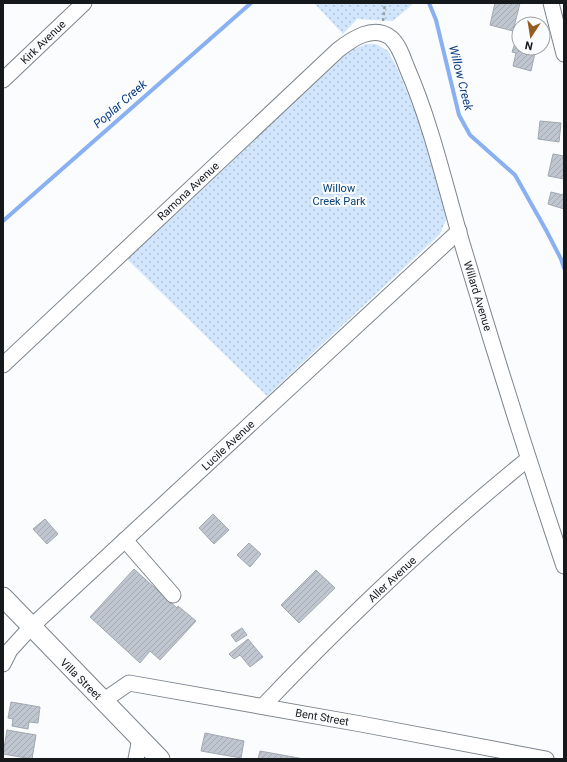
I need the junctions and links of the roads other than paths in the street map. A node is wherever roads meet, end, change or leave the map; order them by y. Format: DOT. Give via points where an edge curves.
graph roads {
  1 [pos="84,3"];
  2 [pos="551,3"];
  3 [pos="382,33"];
  4 [pos="564,54"];
  5 [pos="3,80"];
  6 [pos="459,231"];
  7 [pos="3,365"];
  8 [pos="528,459"];
  9 [pos="125,540"];
  10 [pos="564,566"];
  11 [pos="173,595"];
  12 [pos="3,597"];
  13 [pos="31,627"];
  14 [pos="3,664"];
  15 [pos="103,701"];
  16 [pos="262,706"];
  17 [pos="140,738"];
  18 [pos="136,759"];
  19 [pos="160,759"];
  20 [pos="546,759"];
  1 -- 5 [label="street, Kirk Avenue"];
  2 -- 4 [label="street"];
  3 -- 6 [label="street, Willard Avenue" via="397,46 416,90 448,188"];
  3 -- 7 [label="street, Ramona Avenue" via="363,34 351,39 338,50"];
  6 -- 8 [label="street, Willard Avenue"];
  6 -- 9 [label="street, Lucile Avenue"];
  8 -- 10 [label="street, Willard Avenue"];
  8 -- 16 [label="street, Aller Avenue" via="476,501 330,637"];
  9 -- 11 [label="street"];
  9 -- 13 [label="street, Lucile Avenue"];
  12 -- 13 [label="main road, Villa Street"];
  13 -- 14 [label="street, Lucile Avenue" via="10,650"];
  13 -- 15 [label="main road, Villa Street"];
  15 -- 16 [label="street, Bent Street" via="129,683"];
  15 -- 17 [label="main road, Villa Street"];
  16 -- 20 [label="street, Bent Street"];
  17 -- 18 [label="street"];
  17 -- 19 [label="main road, Villa Street"];
}
